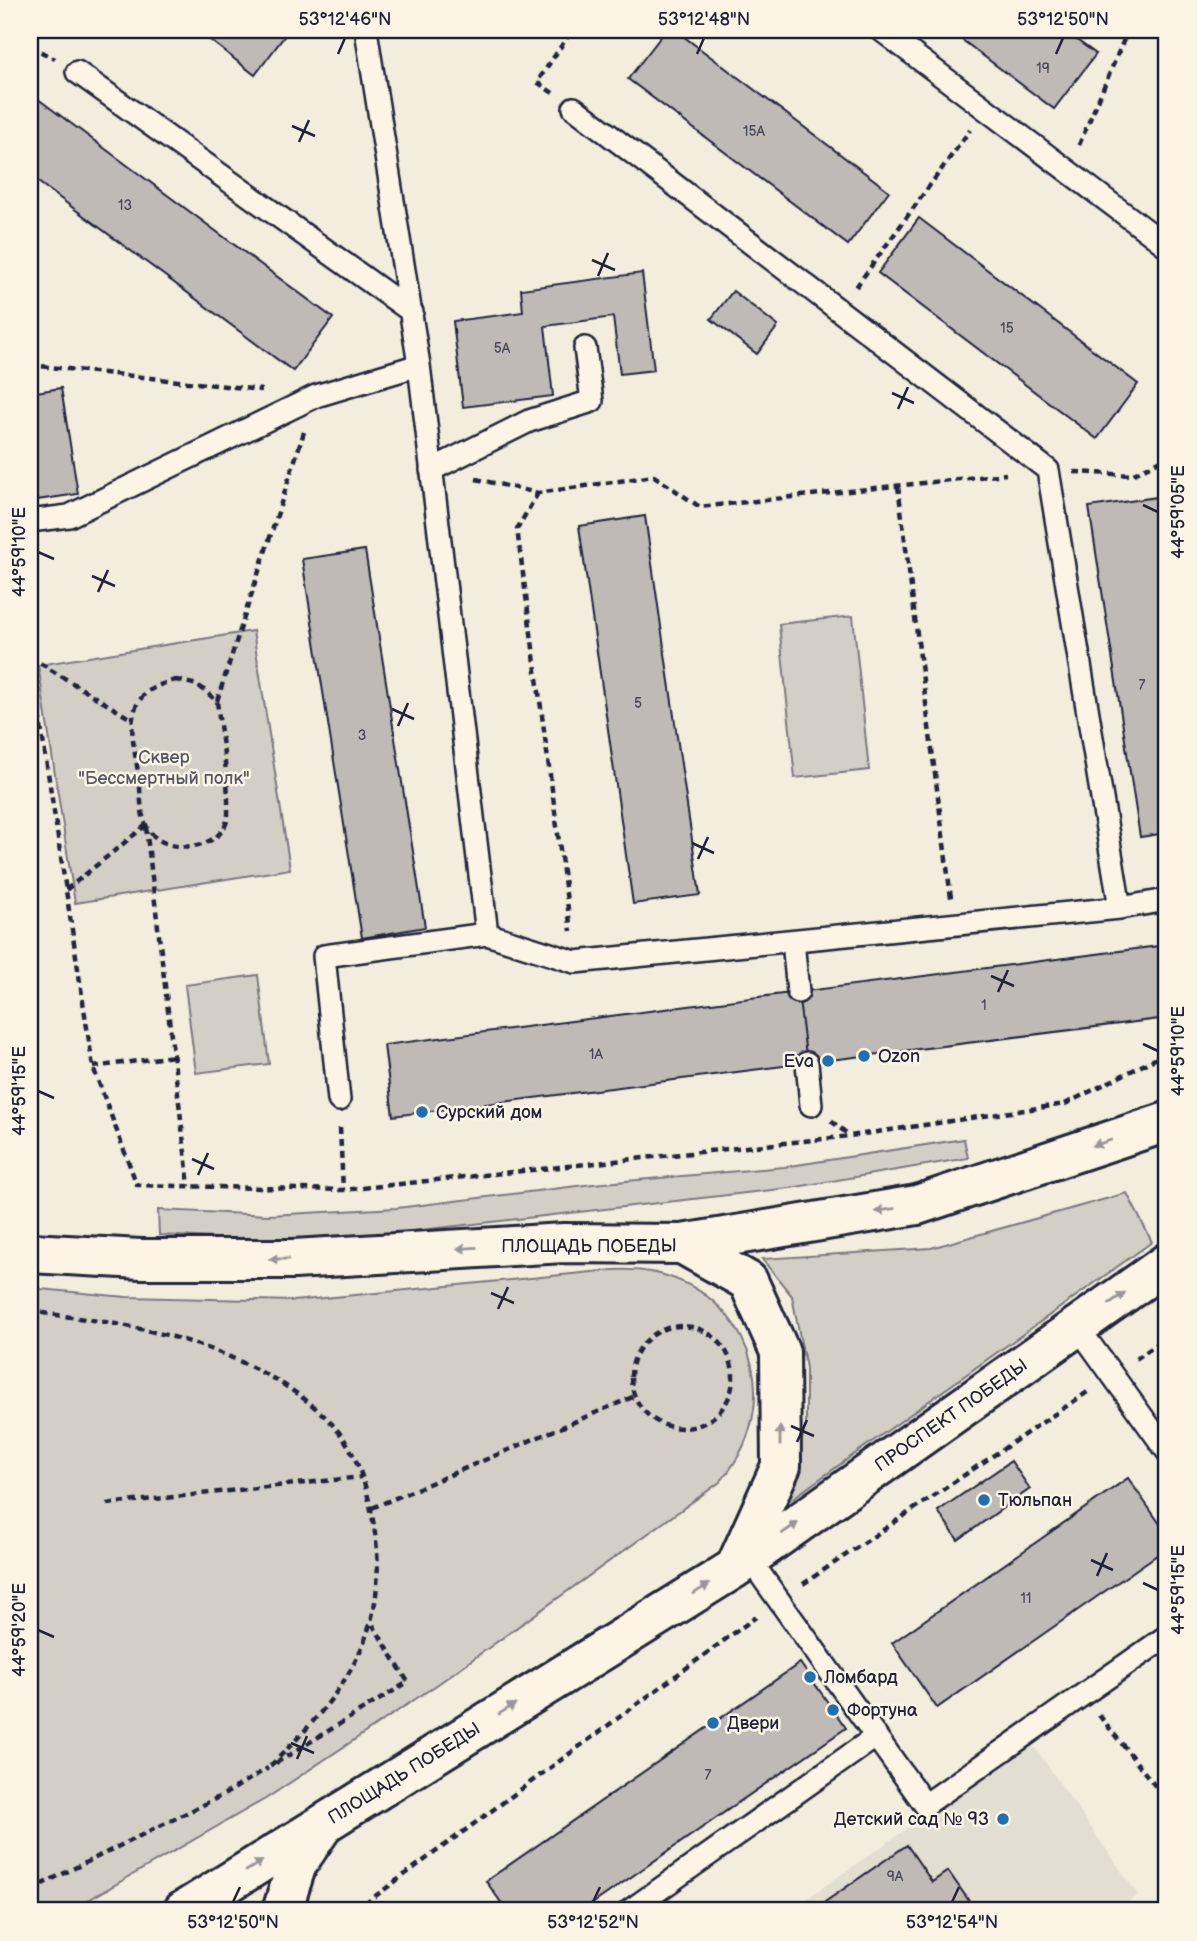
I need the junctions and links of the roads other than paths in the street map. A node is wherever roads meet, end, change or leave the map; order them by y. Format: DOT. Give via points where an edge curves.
graph roads {
  1 [pos="366,30"];
  2 [pos="881,30"];
  3 [pos="77,72"];
  4 [pos="574,108"];
  5 [pos="1167,246"];
  6 [pos="412,312"];
  7 [pos="585,348"];
  8 [pos="419,365"];
  9 [pos="431,470"];
  10 [pos="30,521"];
  11 [pos="1167,901"];
  12 [pos="1120,908"];
  13 [pos="487,934"];
  14 [pos="793,941"];
  15 [pos="798,992"];
  16 [pos="807,1063"];
  17 [pos="338,1100"];
  18 [pos="811,1105"];
  19 [pos="1167,1122"];
  20 [pos="682,1244"];
  21 [pos="30,1253"];
  22 [pos="1167,1263"];
  23 [pos="1077,1326"];
  24 [pos="1167,1451"];
  25 [pos="742,1562"];
  26 [pos="1167,1636"];
  27 [pos="874,1738"];
  28 [pos="325,1822"];
  29 [pos="185,1908"];
  30 [pos="282,1911"];
  31 [pos="629,1911"];
  1 -- 6 [label="lane"];
  2 -- 5 [label="lane"];
  3 -- 6 [label="lane"];
  4 -- 12 [label="lane" via="1048,470"];
  6 -- 8 [label="lane"];
  7 -- 9 [label="lane" via="592,401 529,421"];
  8 -- 9 [label="lane"];
  8 -- 10 [label="lane" via="316,396 69,516"];
  9 -- 13 [label="lane"];
  11 -- 12 [label="lane"];
  12 -- 14 [label="lane"];
  13 -- 14 [label="lane" via="575,962"];
  13 -- 17 [label="lane" via="324,956"];
  14 -- 15 [label="lane"];
  16 -- 18 [label="lane"];
  19 -- 20 [label="main road, one-way" via="917,1205"];
  20 -- 21 [label="main road, ПЛОЩАДЬ ПОБЕДЫ, one-way" via="564,1243 294,1259"];
  25 -- 20 [label="main road, ПЛОЩАДЬ ПОБЕДЫ, one-way" via="781,1466 780,1352 748,1281"];
  23 -- 22 [label="main road, ПРОСПЕКТ ПОБЕДЫ, one-way"];
  23 -- 24 [label="lane"];
  25 -- 23 [label="main road, ПРОСПЕКТ ПОБЕДЫ, one-way"];
  25 -- 27 [label="lane"];
  28 -- 25 [label="main road, ПЛОЩАДЬ ПОБЕДЫ, one-way"];
  26 -- 27 [label="lane" via="925,1805"];
  27 -- 31 [label="lane"];
  29 -- 28 [label="main road, ПЛОЩАДЬ ПОБЕДЫ, one-way"];
  28 -- 30 [label="main road" via="297,1864"];
}
